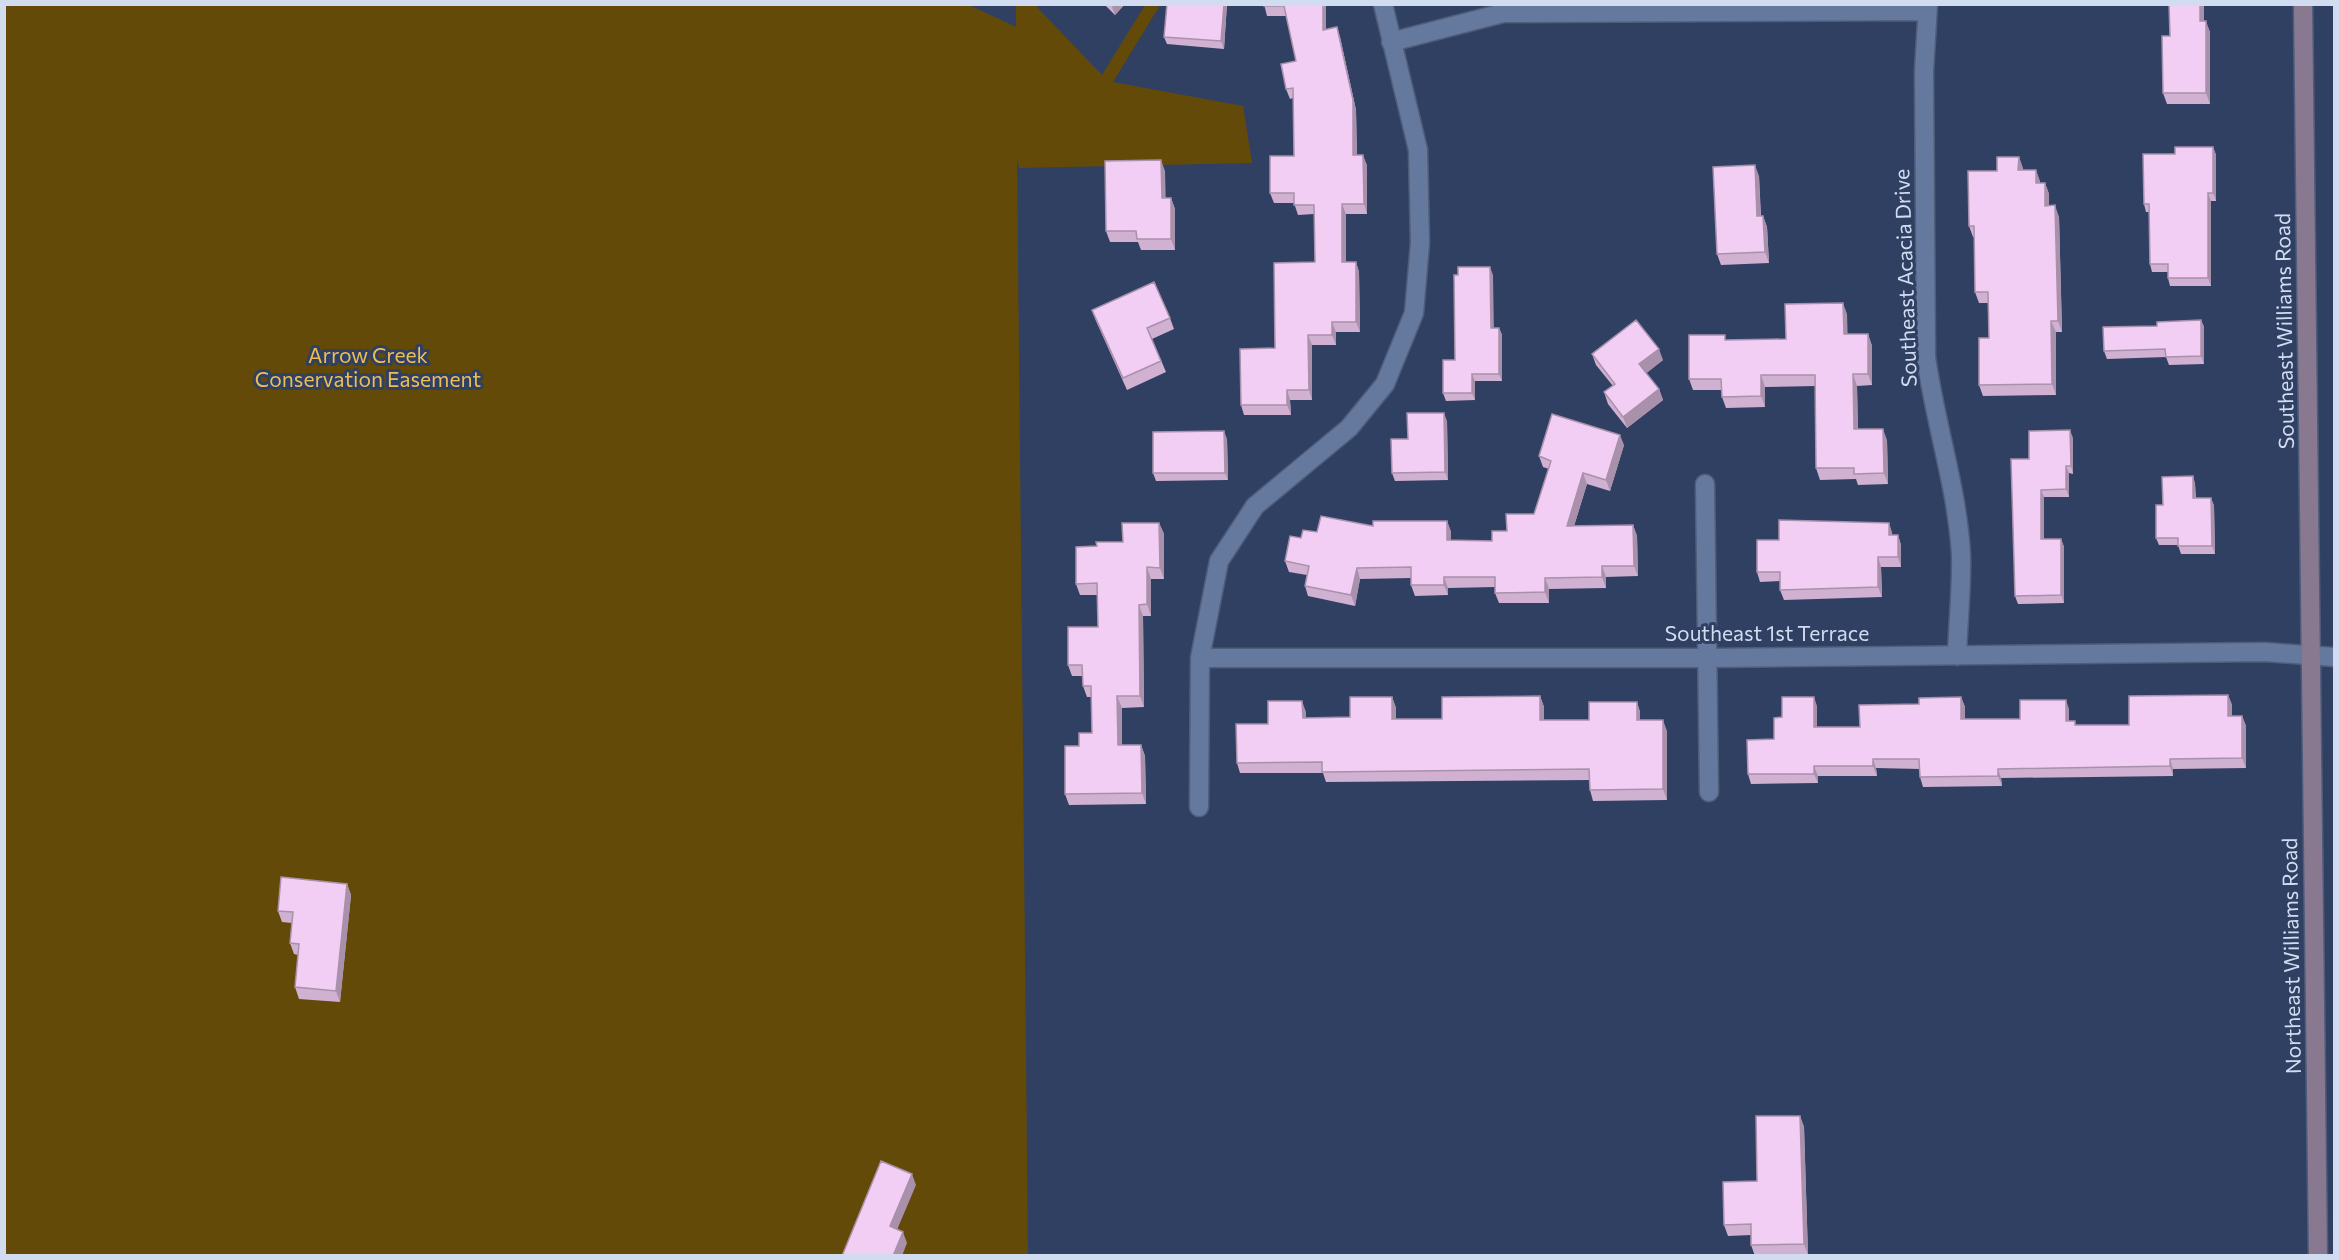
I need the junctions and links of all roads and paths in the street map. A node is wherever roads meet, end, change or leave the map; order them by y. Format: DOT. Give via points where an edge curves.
graph roads {
  1 [pos="1383,4"];
  2 [pos="2303,4"];
  3 [pos="1730,8"];
  4 [pos="1927,8"];
  5 [pos="1391,42"];
  6 [pos="1705,484"];
  7 [pos="1957,656"];
  8 [pos="2312,657"];
  9 [pos="2334,657"];
  10 [pos="1200,658"];
  11 [pos="1708,658"];
  12 [pos="1709,792"];
  13 [pos="1198,807"];
  14 [pos="2318,1256"];
  1 -- 5 [label="street"];
  2 -- 8 [label="street, Southeast Williams Road"];
  3 -- 4 [label="street"];
  3 -- 5 [label="street" via="1503,13"];
  4 -- 7 [label="street, Southeast Acacia Drive" via="1926,357 1950,476 1960,554"];
  5 -- 10 [label="street" via="1418,150 1420,243 1414,313 1385,384 1348,428 1255,506 1219,561"];
  6 -- 11 [label="street"];
  7 -- 8 [label="street, Southeast 1st Terrace" via="2265,652"];
  7 -- 11 [label="street, Southeast 1st Terrace"];
  8 -- 9 [label="street, Southeast 1st Terrace"];
  8 -- 14 [label="street, Northeast Williams Road"];
  10 -- 11 [label="street, Southeast 1st Terrace"];
  10 -- 13 [label="street"];
  11 -- 12 [label="street"];
}
